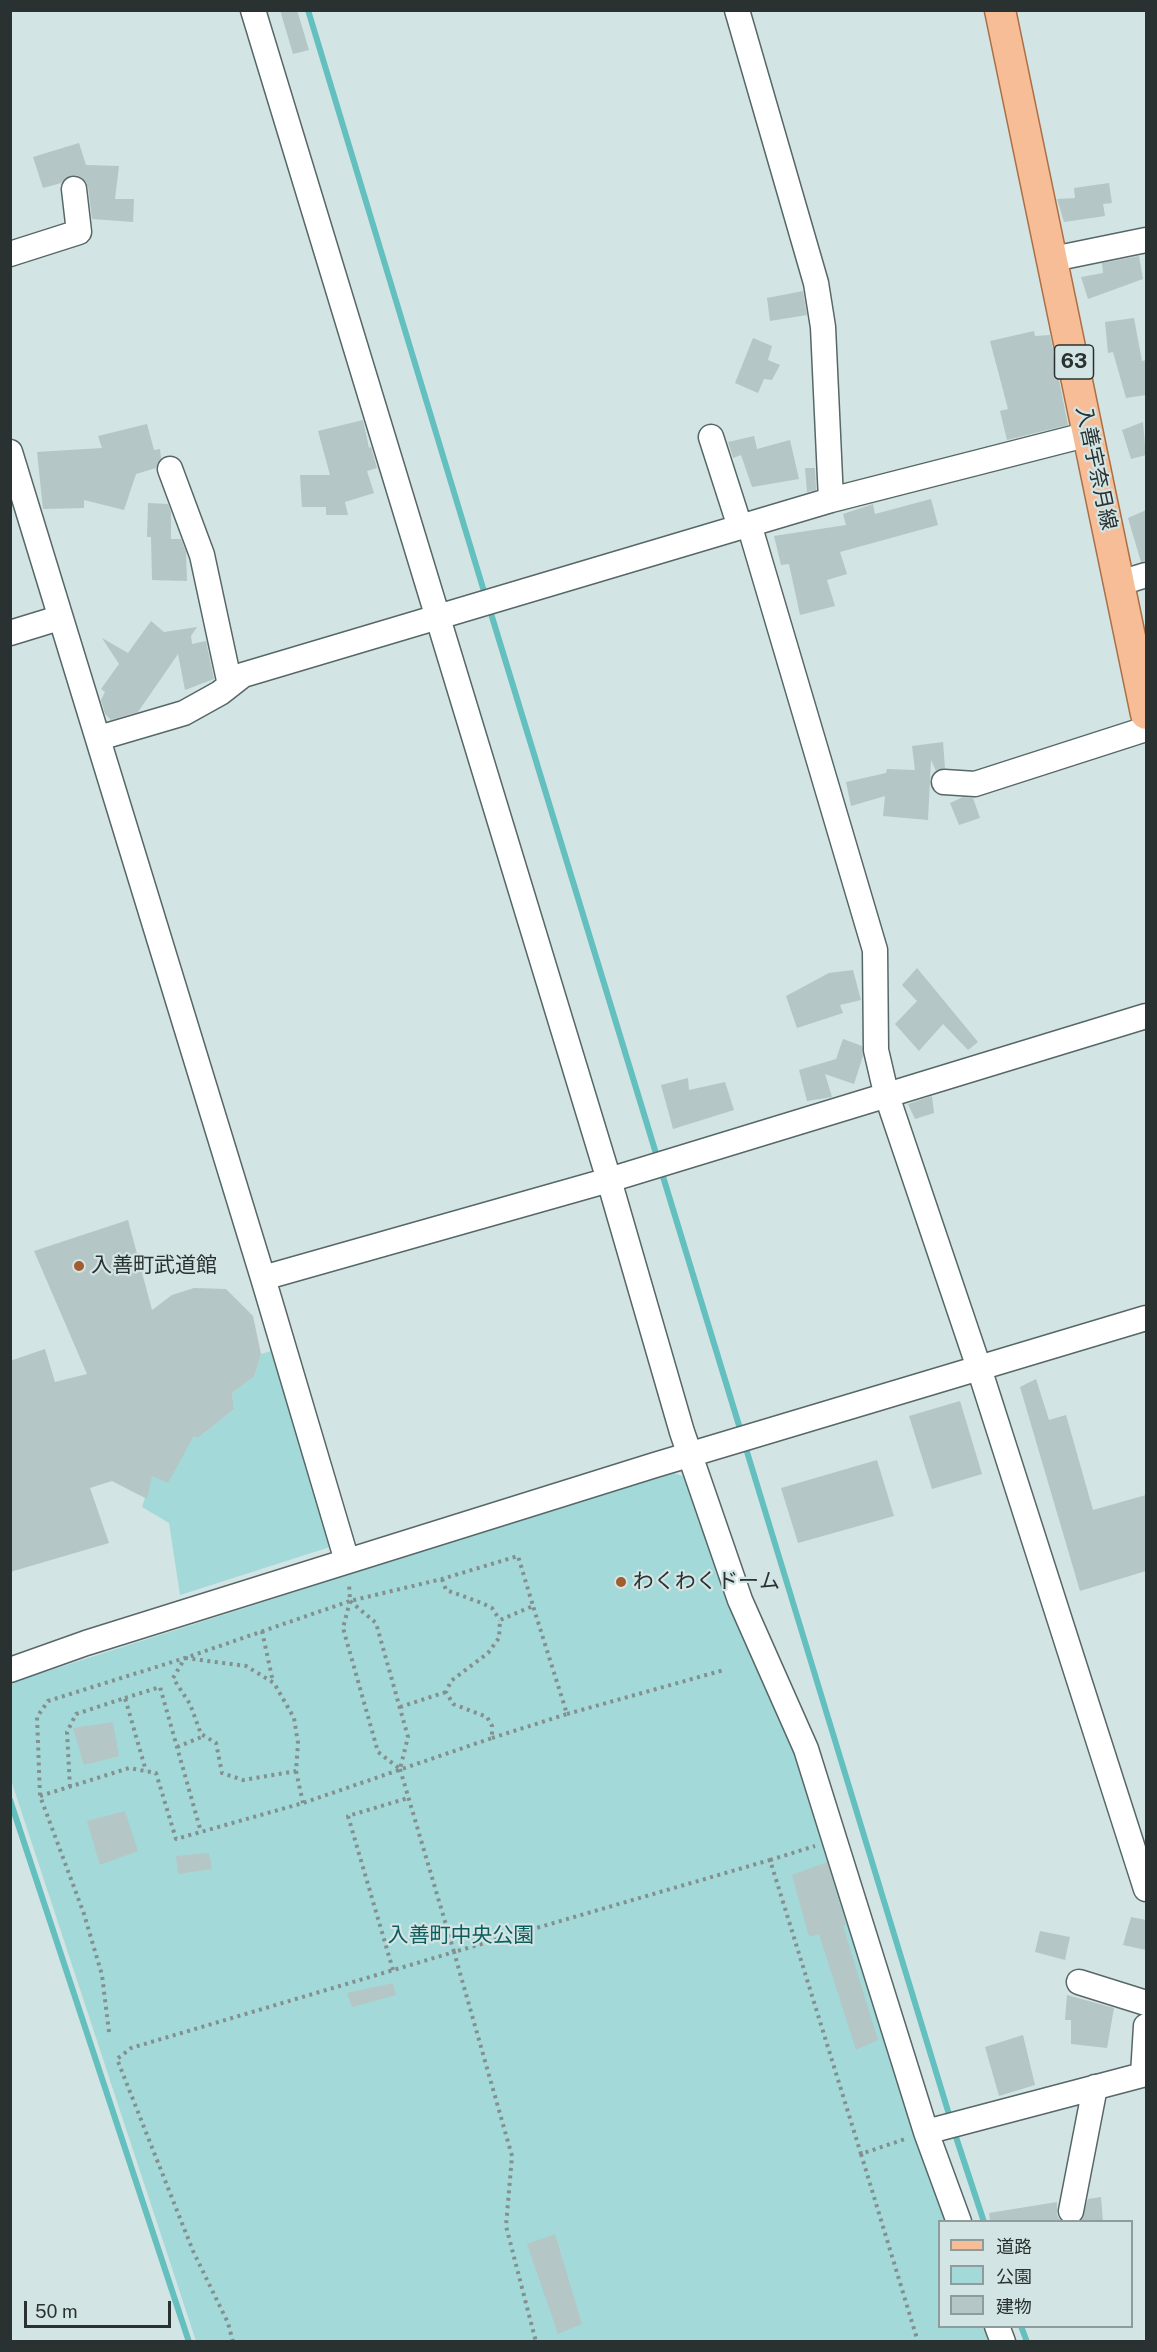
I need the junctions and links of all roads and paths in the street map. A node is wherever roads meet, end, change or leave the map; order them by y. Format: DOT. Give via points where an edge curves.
graph roads {
  1 [pos="253,10"];
  2 [pos="737,10"];
  3 [pos="1000,10"];
  4 [pos="74,189"];
  5 [pos="1146,240"];
  6 [pos="10,254"];
  7 [pos="1053,259"];
  8 [pos="1089,434"];
  9 [pos="711,437"];
  10 [pos="10,452"];
  11 [pos="170,469"];
  12 [pos="831,501"];
  13 [pos="745,525"];
  14 [pos="1133,579"];
  15 [pos="437,616"];
  16 [pos="59,618"];
  17 [pos="10,633"];
  18 [pos="230,685"];
  19 [pos="1146,714"];
  20 [pos="1146,729"];
  21 [pos="99,738"];
  22 [pos="944,782"];
  23 [pos="1146,1016"];
  24 [pos="886,1093"];
  25 [pos="609,1179"];
  26 [pos="263,1278"];
  27 [pos="1146,1317"];
  28 [pos="979,1368"];
  29 [pos="690,1455"];
  30 [pos="347,1561"];
  31 [pos="442,1579"];
  32 [pos="350,1600"];
  33 [pos="533,1606"];
  34 [pos="500,1620"];
  35 [pos="262,1631"];
  36 [pos="184,1658"];
  37 [pos="10,1670"];
  38 [pos="724,1670"];
  39 [pos="274,1683"];
  40 [pos="446,1692"];
  41 [pos="125,1698"];
  42 [pos="400,1707"];
  43 [pos="567,1714"];
  44 [pos="204,1736"];
  45 [pos="492,1738"];
  46 [pos="177,1747"];
  47 [pos="400,1769"];
  48 [pos="296,1771"];
  49 [pos="146,1772"];
  50 [pos="70,1787"];
  51 [pos="40,1796"];
  52 [pos="408,1798"];
  53 [pos="303,1803"];
  54 [pos="201,1832"];
  55 [pos="821,1844"];
  56 [pos="770,1860"];
  57 [pos="1146,1889"];
  58 [pos="454,1953"];
  59 [pos="393,1971"];
  60 [pos="1079,1982"];
  61 [pos="1146,2003"];
  62 [pos="1146,2026"];
  63 [pos="109,2032"];
  64 [pos="1145,2074"];
  65 [pos="1095,2087"];
  66 [pos="926,2132"];
  67 [pos="861,2154"];
  68 [pos="1071,2211"];
  69 [pos="958,2220"];
  70 [pos="233,2342"];
  71 [pos="536,2342"];
  72 [pos="918,2342"];
  1 -- 15 [label="street"];
  2 -- 12 [label="street" via="816,283 823,327"];
  3 -- 7 [label="main road, 入善宇奈月線 / 63"];
  4 -- 6 [label="street" via="79,232"];
  5 -- 7 [label="street"];
  7 -- 8 [label="main road, 入善宇奈月線 / 63"];
  8 -- 12 [label="street"];
  8 -- 14 [label="main road, 入善宇奈月線 / 63"];
  9 -- 13 [label="street"];
  10 -- 16 [label="street"];
  11 -- 18 [label="street" via="202,555"];
  12 -- 13 [label="street"];
  13 -- 15 [label="street"];
  13 -- 24 [label="street" via="874,950 876,1050"];
  14 -- 19 [label="main road, 入善宇奈月線 / 63"];
  15 -- 18 [label="street" via="243,675"];
  15 -- 25 [label="street"];
  16 -- 17 [label="street"];
  16 -- 21 [label="street"];
  18 -- 21 [label="street" via="184,713"];
  20 -- 22 [label="street" via="975,784"];
  21 -- 26 [label="street"];
  23 -- 24 [label="street"];
  24 -- 25 [label="street"];
  24 -- 28 [label="street"];
  25 -- 26 [label="street"];
  25 -- 29 [label="street"];
  26 -- 30 [label="street"];
  27 -- 28 [label="street"];
  28 -- 29 [label="street"];
  28 -- 57 [label="street"];
  29 -- 30 [label="street"];
  29 -- 66 [label="street" via="740,1600 806,1749"];
  30 -- 32 [label="path"];
  30 -- 37 [label="street"];
  31 -- 32 [label="path"];
  31 -- 33 [label="path" via="518,1556"];
  31 -- 34 [label="path" via="446,1590 482,1602"];
  32 -- 35 [label="path"];
  32 -- 42 [label="path" via="376,1623"];
  32 -- 47 [label="path" via="343,1628 378,1752"];
  33 -- 34 [label="path"];
  33 -- 43 [label="path"];
  34 -- 40 [label="path" via="499,1638 488,1653 451,1681"];
  35 -- 36 [label="path"];
  35 -- 39 [label="path"];
  36 -- 39 [label="path" via="246,1666"];
  36 -- 44 [label="path" via="174,1678"];
  36 -- 51 [label="path" via="48,1701 37,1717"];
  38 -- 43 [label="path"];
  39 -- 48 [label="path" via="294,1718 298,1743"];
  40 -- 42 [label="path"];
  40 -- 45 [label="path" via="453,1704 487,1717"];
  41 -- 46 [label="path" via="160,1687"];
  41 -- 49 [label="path"];
  41 -- 50 [label="path" via="76,1714 67,1732"];
  42 -- 47 [label="path" via="408,1737"];
  43 -- 45 [label="path"];
  44 -- 46 [label="path"];
  44 -- 48 [label="path" via="216,1743 222,1773 243,1780"];
  45 -- 47 [label="path"];
  46 -- 54 [label="path"];
  47 -- 52 [label="path"];
  47 -- 53 [label="path"];
  48 -- 53 [label="path"];
  49 -- 50 [label="path" via="129,1768"];
  49 -- 54 [label="path" via="156,1773 176,1839"];
  50 -- 51 [label="path"];
  51 -- 63 [label="path" via="102,1975"];
  52 -- 58 [label="path"];
  52 -- 59 [label="path" via="348,1816"];
  53 -- 54 [label="path"];
  55 -- 56 [label="path"];
  56 -- 58 [label="path"];
  56 -- 67 [label="path"];
  58 -- 59 [label="path"];
  58 -- 71 [label="path" via="512,2156 506,2226"];
  59 -- 70 [label="path" via="131,2048 117,2059"];
  60 -- 61 [label="street"];
  62 -- 64 [label="street"];
  64 -- 65 [label="street"];
  65 -- 66 [label="street"];
  65 -- 68 [label="street"];
  66 -- 67 [label="path"];
  66 -- 69 [label="street"];
  67 -- 72 [label="path"];
}
